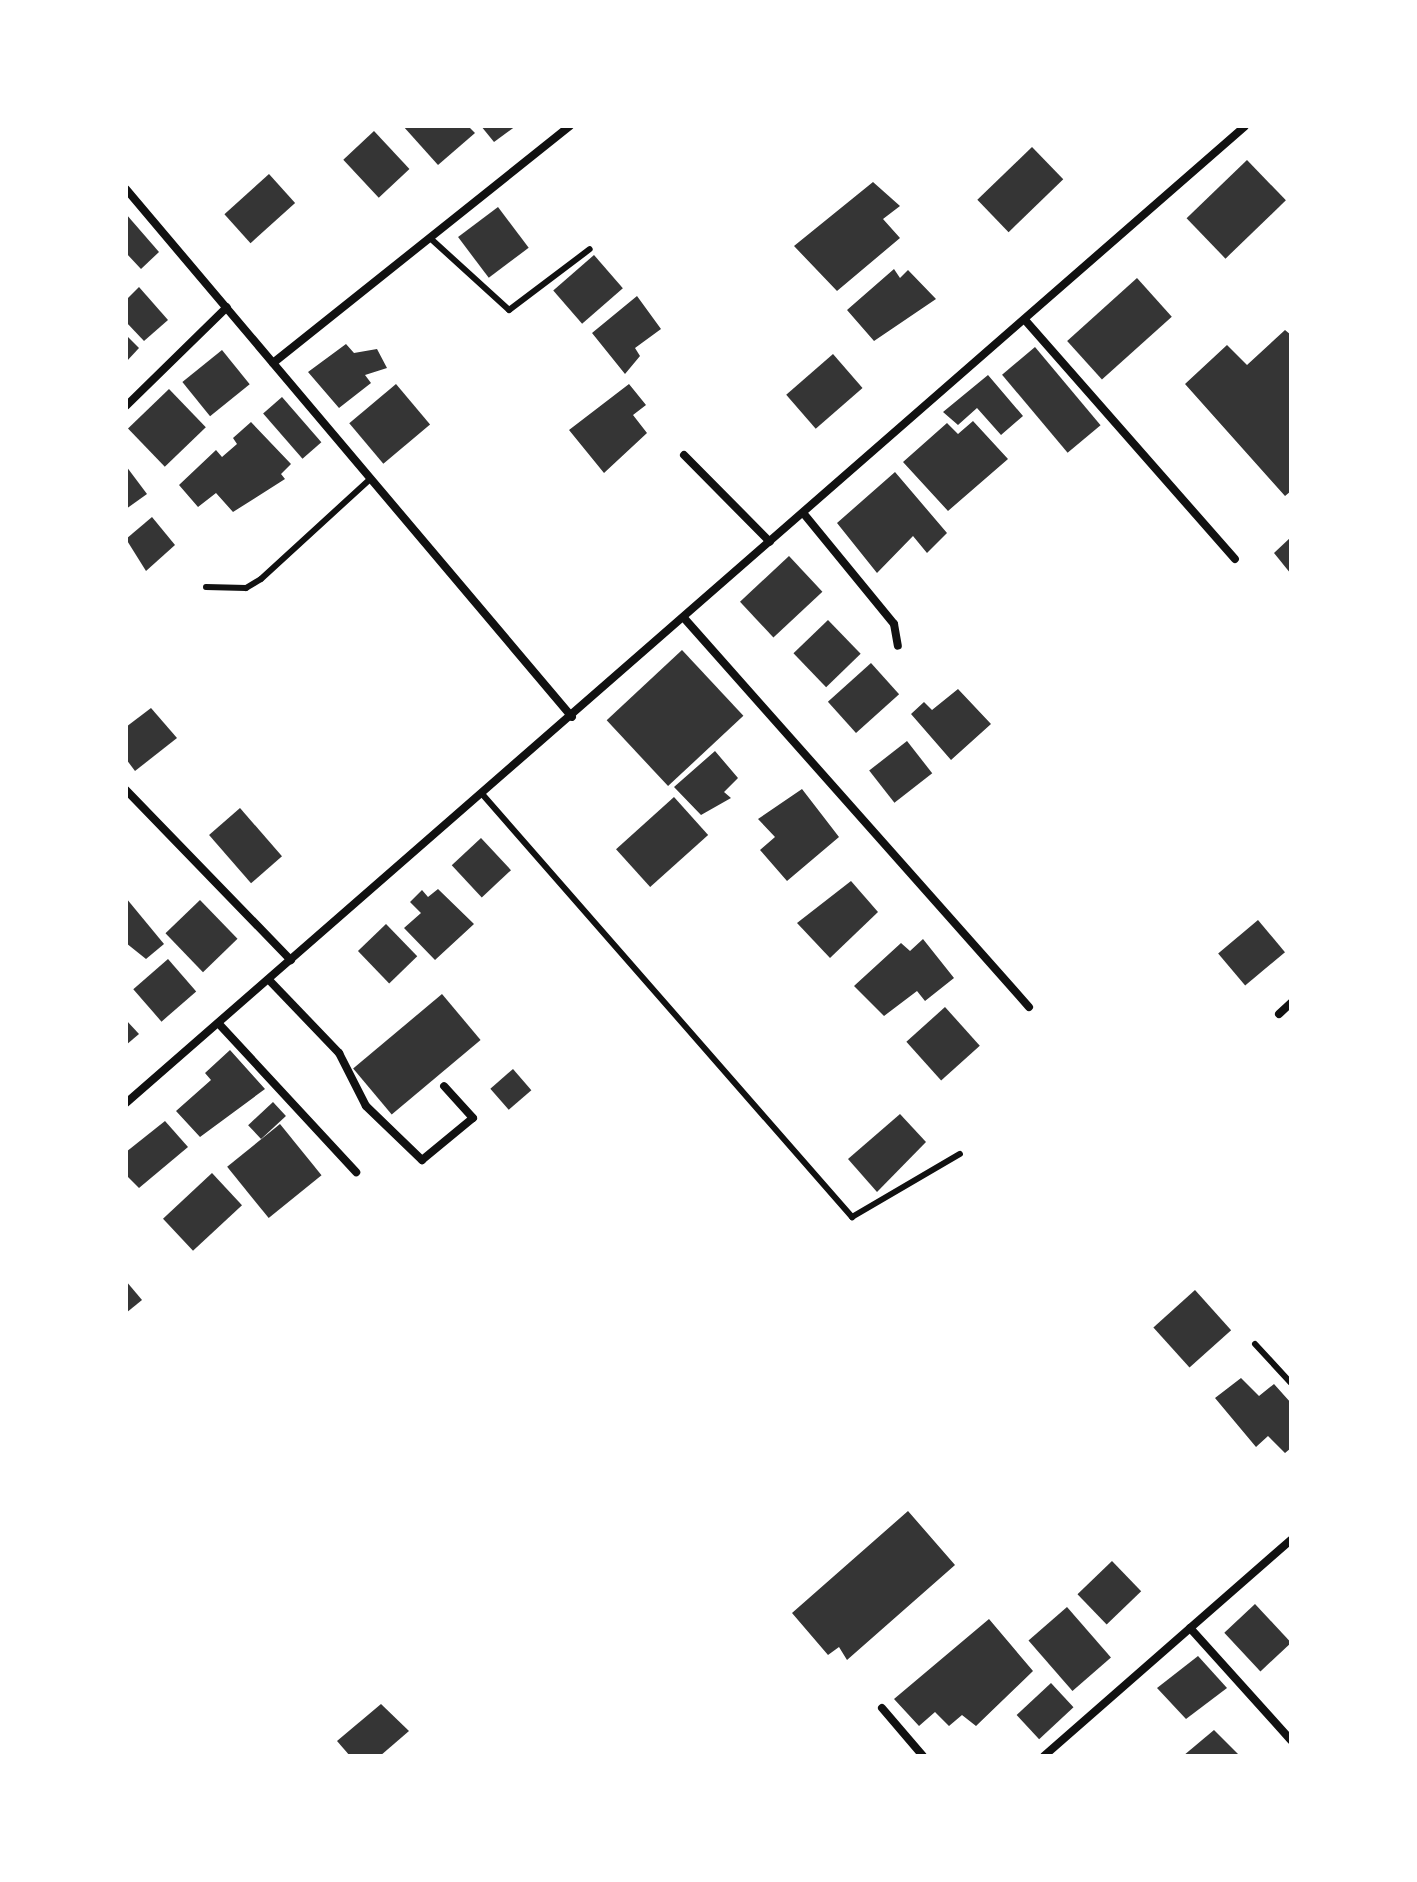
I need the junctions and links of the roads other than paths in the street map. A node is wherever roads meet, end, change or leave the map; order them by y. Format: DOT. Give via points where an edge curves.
graph roads {
  1 [pos="570,126"];
  2 [pos="1245,126"];
  3 [pos="126,189"];
  4 [pos="430,238"];
  5 [pos="590,249"];
  6 [pos="227,307"];
  7 [pos="1025,320"];
  8 [pos="273,363"];
  9 [pos="126,406"];
  10 [pos="684,455"];
  11 [pos="369,480"];
  12 [pos="804,514"];
  13 [pos="770,542"];
  14 [pos="1235,559"];
  15 [pos="206,587"];
  16 [pos="684,618"];
  17 [pos="898,646"];
  18 [pos="572,717"];
  19 [pos="126,790"];
  20 [pos="483,795"];
  21 [pos="291,960"];
  22 [pos="270,981"];
  23 [pos="1291,1003"];
  24 [pos="1029,1007"];
  25 [pos="1279,1014"];
  26 [pos="219,1024"];
  27 [pos="444,1086"];
  28 [pos="126,1103"];
  29 [pos="960,1154"];
  30 [pos="356,1172"];
  31 [pos="1255,1344"];
  32 [pos="1291,1383"];
  33 [pos="1291,1540"];
  34 [pos="1190,1628"];
  35 [pos="882,1708"];
  36 [pos="1291,1740"];
  37 [pos="923,1756"];
  38 [pos="1044,1756"];
  1 -- 4 [label="street"];
  2 -- 7 [label="street"];
  3 -- 6 [label="street"];
  4 -- 5 [label="lane" via="509,310"];
  4 -- 8 [label="street"];
  6 -- 8 [label="street"];
  6 -- 9 [label="street"];
  7 -- 12 [label="street"];
  7 -- 14 [label="street"];
  8 -- 11 [label="street"];
  10 -- 13 [label="street"];
  11 -- 15 [label="lane" via="261,579 246,588"];
  11 -- 18 [label="street"];
  12 -- 13 [label="street"];
  12 -- 17 [label="street" via="894,624"];
  13 -- 16 [label="street"];
  16 -- 18 [label="street"];
  16 -- 24 [label="street"];
  18 -- 20 [label="street"];
  19 -- 21 [label="street"];
  20 -- 21 [label="street"];
  20 -- 29 [label="lane" via="852,1217"];
  21 -- 22 [label="street"];
  22 -- 26 [label="street"];
  22 -- 27 [label="street" via="339,1053 366,1106 422,1160 473,1118"];
  23 -- 25 [label="street"];
  26 -- 28 [label="street"];
  26 -- 30 [label="street"];
  31 -- 32 [label="lane"];
  33 -- 34 [label="street"];
  34 -- 36 [label="street"];
  34 -- 38 [label="street"];
  35 -- 37 [label="street"];
}
